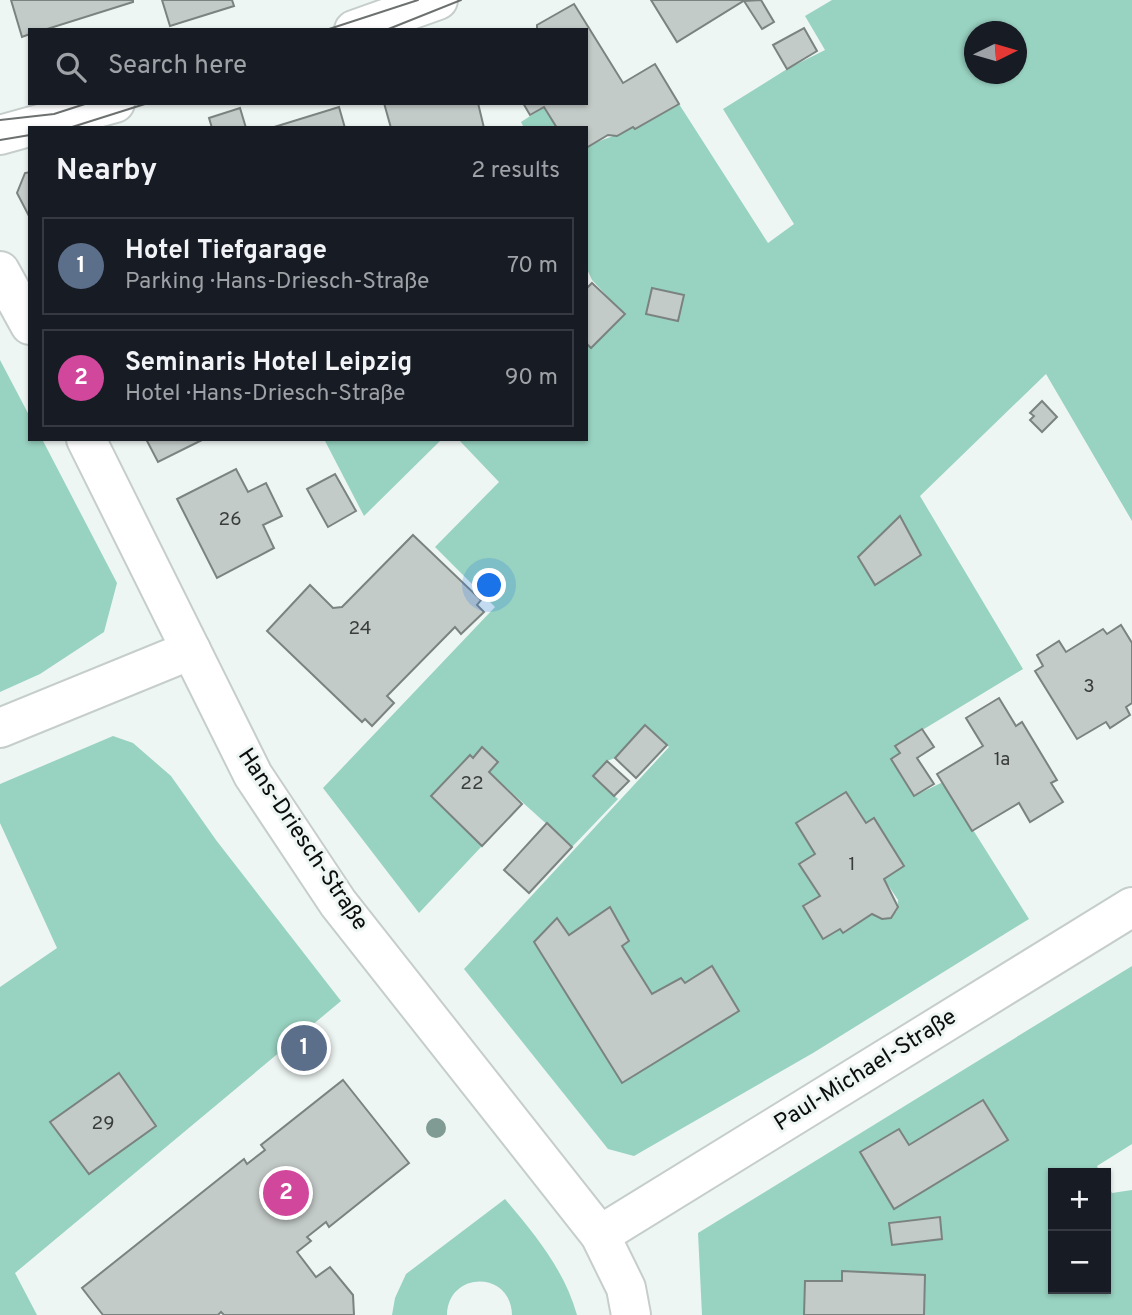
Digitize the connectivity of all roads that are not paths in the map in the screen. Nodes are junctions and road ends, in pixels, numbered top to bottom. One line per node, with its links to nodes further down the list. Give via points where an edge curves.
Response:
1 (438, 0): 2 (main road)
2 (360, 28)
3 (109, 105): 4 (main road)
4 (33, 126)
5 (28, 127): 6 (main road)
6 (0, 135)
7 (0, 271): 8 (main road)
8 (28, 321)
9 (87, 441): 10 (main road, Hans-Driesch-Straße)
10 (191, 650): 11 (main road); 13 (main road, Hans-Driesch-Straße, via 253,775 338,904)
11 (0, 728)
12 (1132, 907): 13 (main road, Paul-Michael-Straße)
13 (600, 1235): 14 (main road, Hans-Driesch-Straße, via 626,1288)
14 (631, 1315)

